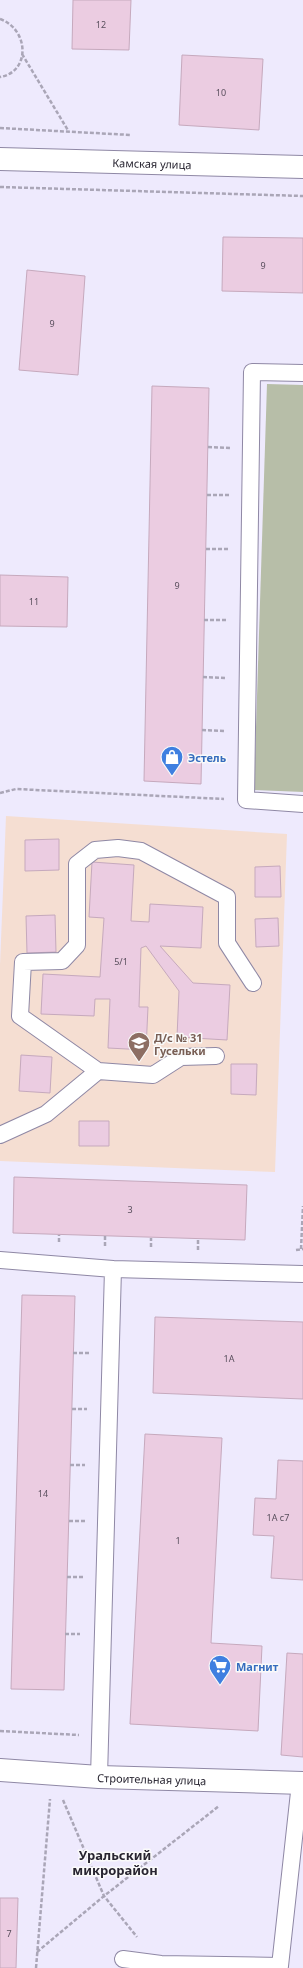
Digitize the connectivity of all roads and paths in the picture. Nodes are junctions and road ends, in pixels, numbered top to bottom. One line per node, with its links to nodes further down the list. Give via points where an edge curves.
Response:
1 (0, 19): 2 (path, via 8,22 20,35)
2 (22, 54): 3 (path, via 19,64 13,71); 4 (path, via 70,132)
3 (0, 77)
4 (0, 128)
5 (0, 159): 6 (street, Камская улица)
6 (303, 167)
7 (0, 187): 8 (path)
8 (303, 196)
9 (303, 373): 17 (lane, via 252,372)
10 (204, 620): 11 (path)
11 (212, 620)
12 (203, 677): 13 (path)
13 (211, 677)
14 (202, 730): 15 (path)
15 (209, 731)
16 (0, 793): 17 (path, via 16,789)
17 (246, 800): 18 (lane)
18 (303, 804)
19 (253, 983): 21 (lane, via 227,943 227,898 141,851 118,848 95,850 77,864 77,945 62,962 22,962 20,1016)
20 (216, 1056): 21 (lane, via 181,1057 153,1075)
21 (98, 1071): 22 (lane, via 46,1114)
22 (0, 1134)
23 (303, 1206): 28 (path)
24 (152, 1238): 26 (path)
25 (198, 1239): 27 (path)
26 (151, 1246)
27 (198, 1248)
28 (301, 1249)
29 (0, 1260): 30 (lane)
30 (113, 1269): 31 (lane); 43 (lane)
31 (303, 1274)
32 (72, 1409): 33 (path)
33 (79, 1409)
34 (70, 1465): 35 (path)
35 (77, 1465)
36 (69, 1521): 37 (path)
37 (76, 1521)
38 (67, 1577): 39 (path)
39 (82, 1578)
40 (66, 1634): 41 (path)
41 (80, 1634)
42 (0, 1731): 43 (path)
43 (100, 1737): 46 (lane)
44 (0, 1770): 45 (street, Строительная улица)
45 (52, 1774): 46 (street, Строительная улица); 49 (path); 51 (path)
46 (99, 1777): 47 (street, Строительная улица)
47 (302, 1783): 52 (lane, via 280,1966 161,1964)
48 (222, 1804): 49 (path)
49 (104, 1896): 50 (path); 51 (path)
50 (136, 1936)
51 (37, 1952): 53 (path)
52 (123, 1960)
53 (36, 1968)

